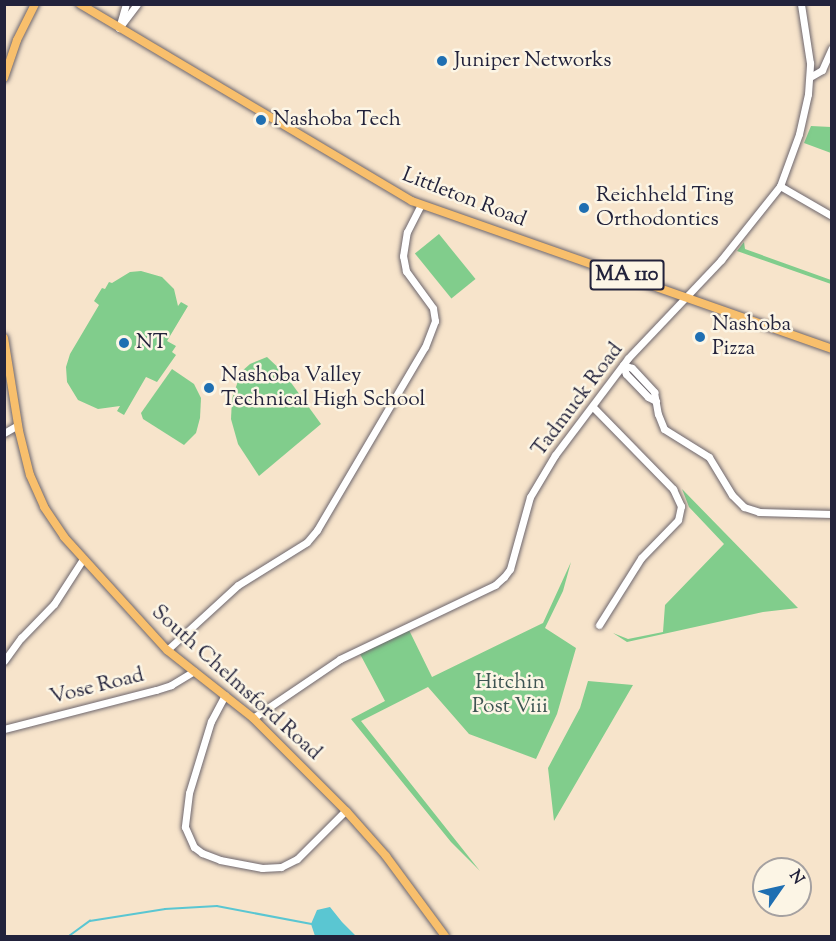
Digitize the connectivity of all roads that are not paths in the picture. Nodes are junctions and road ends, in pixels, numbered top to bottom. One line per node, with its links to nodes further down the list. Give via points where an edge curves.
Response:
1 (35, 4): 9 (main road)
2 (80, 4): 6 (main road, Littleton Road / MA 110)
3 (126, 4): 6 (street)
4 (137, 4): 6 (street)
5 (801, 4): 8 (street, Tadmuck Road)
6 (119, 28): 11 (main road, Littleton Road / MA 110, via 372,180)
7 (831, 48): 8 (street, via 822,70)
8 (810, 77): 10 (street, Tadmuck Road, via 806,111)
9 (4, 78)
10 (780, 186): 12 (street); 13 (street, Tadmuck Road, via 739,240)
11 (421, 205): 13 (main road, Littleton Road / MA 110); 24 (street, via 407,232 403,256 406,271 433,308 435,321 425,347 307,542 238,585)
12 (831, 216)
13 (685, 296): 15 (main road, Littleton Road / MA 110); 16 (street, Tadmuck Road)
14 (4, 338): 18 (main road, South Chelmsford Road)
15 (831, 349)
16 (623, 365): 17 (street, Tadmuck Road); 20 (street, via 632,368 652,389 664,429 709,457 744,507 759,512)
17 (592, 407): 22 (street, via 673,489 681,506 678,520 641,558); 28 (street, Tadmuck Road, via 537,483 525,508 510,569 504,577 495,585 340,659)
18 (18, 425): 19 (street); 21 (main road, South Chelmsford Road, via 36,491)
19 (4, 433)
20 (831, 514)
21 (83, 559): 23 (street, via 58,599); 24 (main road, South Chelmsford Road)
22 (599, 625)
23 (7, 650): 25 (street)
24 (167, 650): 26 (main road, South Chelmsford Road)
25 (4, 661)
26 (194, 671): 27 (main road, South Chelmsford Road); 29 (street, Vose Road, via 156,690)
27 (225, 694): 28 (main road, South Chelmsford Road); 30 (street, via 211,721 189,793 185,827 195,847 220,860 262,868 280,867 297,859)
28 (253, 718): 30 (main road, South Chelmsford Road)
29 (4, 729)
30 (346, 810): 31 (main road, South Chelmsford Road, via 386,855)
31 (445, 936)

